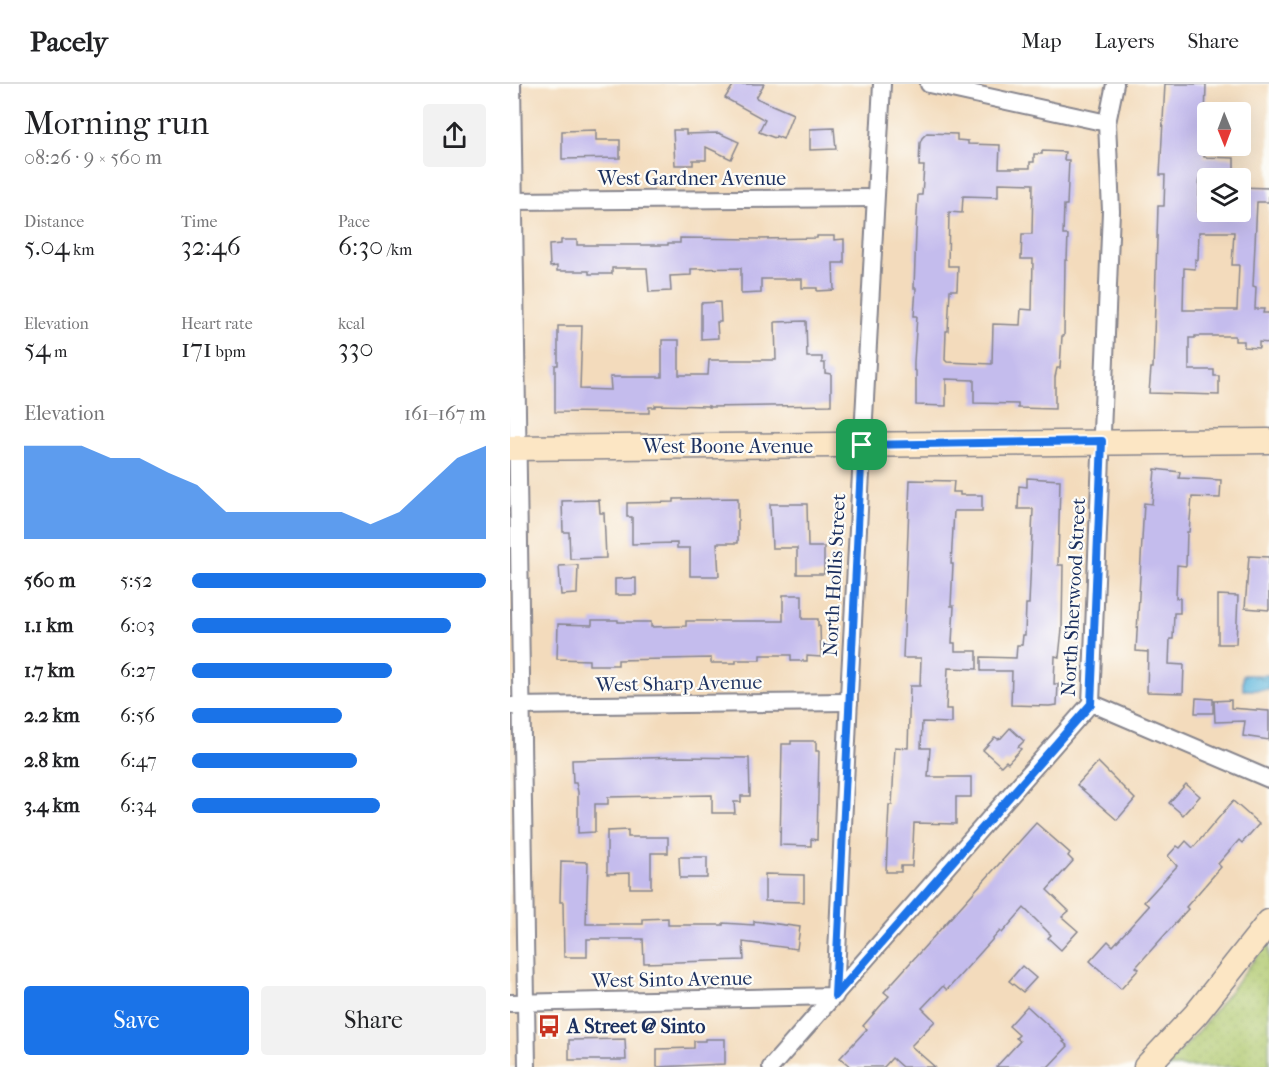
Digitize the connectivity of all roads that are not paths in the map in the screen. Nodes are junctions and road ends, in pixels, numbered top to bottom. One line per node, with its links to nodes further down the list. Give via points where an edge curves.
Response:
1 (512, 84): 7 (street)
2 (882, 84): 6 (street, North Hollis Street)
3 (929, 84): 5 (street)
4 (1115, 84): 5 (street, North Sherwood Street)
5 (1107, 123): 8 (street, North Sherwood Street, via 1111,211)
6 (875, 198): 7 (street, West Gardner Avenue); 10 (street, North Hollis Street)
7 (512, 201): 11 (street)
8 (1102, 441): 9 (main road, West Boone Avenue); 10 (main road, West Boone Avenue); 13 (street, North Sherwood Street)
9 (1269, 441)
10 (862, 445): 11 (main road, West Boone Avenue); 12 (street, North Hollis Street)
11 (514, 448): 14 (street)
12 (849, 702): 14 (street, West Sharp Avenue); 17 (street, North Hollis Street)
13 (1091, 704): 15 (street); 17 (street, North Sherwood Street)
14 (515, 706): 18 (street)
15 (1269, 779)
16 (1269, 922): 21 (main road, via 1196,1014)
17 (835, 996): 18 (street, West Sinto Avenue); 20 (street, North Sherwood Street)
18 (518, 1003): 19 (street)
19 (527, 1067)
20 (771, 1067)
21 (1146, 1067)

